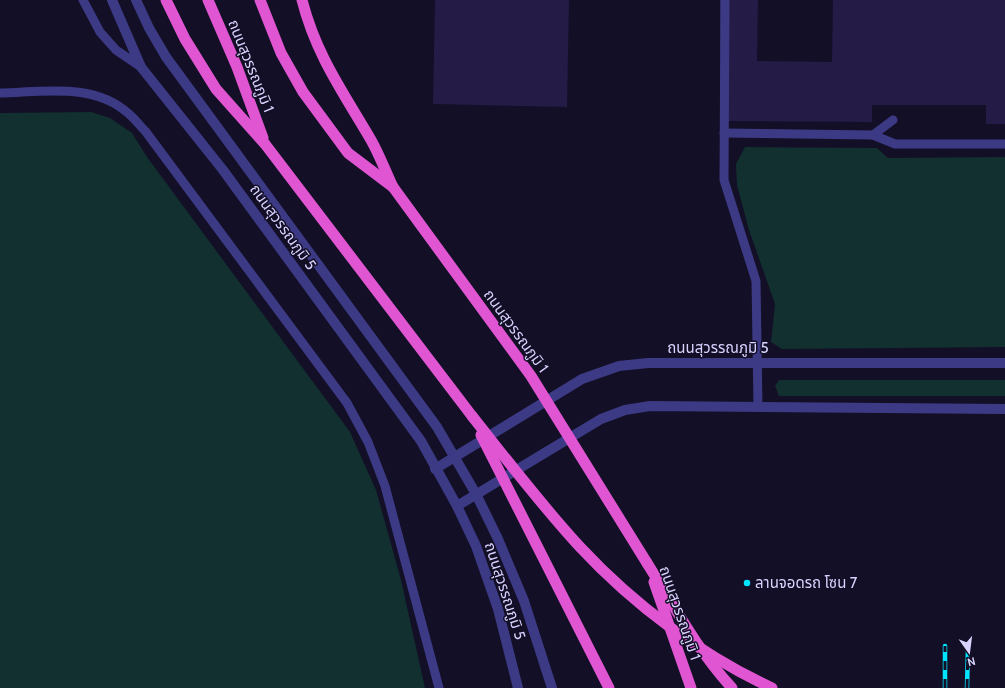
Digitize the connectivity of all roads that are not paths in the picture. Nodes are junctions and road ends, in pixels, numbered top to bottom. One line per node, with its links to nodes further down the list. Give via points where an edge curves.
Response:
1 (83, 0): 9 (lane, via 100,32 116,50)
2 (112, 0): 9 (street, ถนนสุวรรณภูมิ 5)
3 (136, 0): 22 (street, ถนนสุวรรณภูมิ 5, via 166,57 437,426)
4 (166, 0): 14 (highway, ถนนสุวรรณภูมิ 1, via 185,39 216,89)
5 (208, 0): 14 (highway, ถนนสุวรรณภูมิ 1, via 237,67)
6 (260, 0): 16 (highway, via 281,53 303,92 348,153)
7 (302, 0): 16 (highway, ถนนสุวรรณภูมิ 1, via 309,27 328,71 372,142)
8 (725, 0): 12 (lane)
9 (141, 67): 23 (street, ถนนสุวรรณภูมิ 5, via 223,170 421,441)
10 (0, 93): 27 (lane, via 75,91 93,94 129,113 146,132 357,420 385,486)
11 (892, 120): 13 (lane)
12 (724, 133): 13 (lane); 17 (lane, via 724,180 756,281)
13 (872, 135): 15 (lane, via 896,144)
14 (265, 144): 21 (highway, ถนนสุวรรณภูมิ 1)
15 (1005, 144)
16 (393, 187): 26 (highway, ถนนสุวรรณภูมิ 1, bridge, via 531,376)
17 (758, 363): 18 (street, ถนนสุวรรณภูมิ 5); 19 (lane); 22 (street, ถนนสุวรรณภูมิ 5, via 648,362 619,366 582,379)
18 (1005, 363)
19 (758, 407): 20 (street); 24 (street, via 650,406 626,410 601,419)
20 (1005, 409)
21 (472, 416): 30 (highway, ถนนสุวรรณภูมิ 1, bridge); 33 (highway, bridge, via 580,547 645,608 716,657)
22 (455, 458): 23 (street, ถนนสุวรรณภูมิ 5); 24 (street, ถนนสุวรรณภูมิ 5)
23 (435, 469): 25 (street, ถนนสุวรรณภูมิ 5)
24 (476, 494): 25 (street); 29 (street, ถนนสุวรรณภูมิ 5, via 524,601)
25 (457, 506): 28 (street, ถนนสุวรรณภูมิ 5, via 476,546 498,609)
26 (647, 563): 31 (highway, ถนนสุวรรณภูมิ 1, bridge); 32 (highway, bridge, via 697,645)
27 (439, 688)
28 (518, 688)
29 (552, 688)
30 (609, 688)
31 (691, 688)
32 (732, 688)
33 (772, 688)

